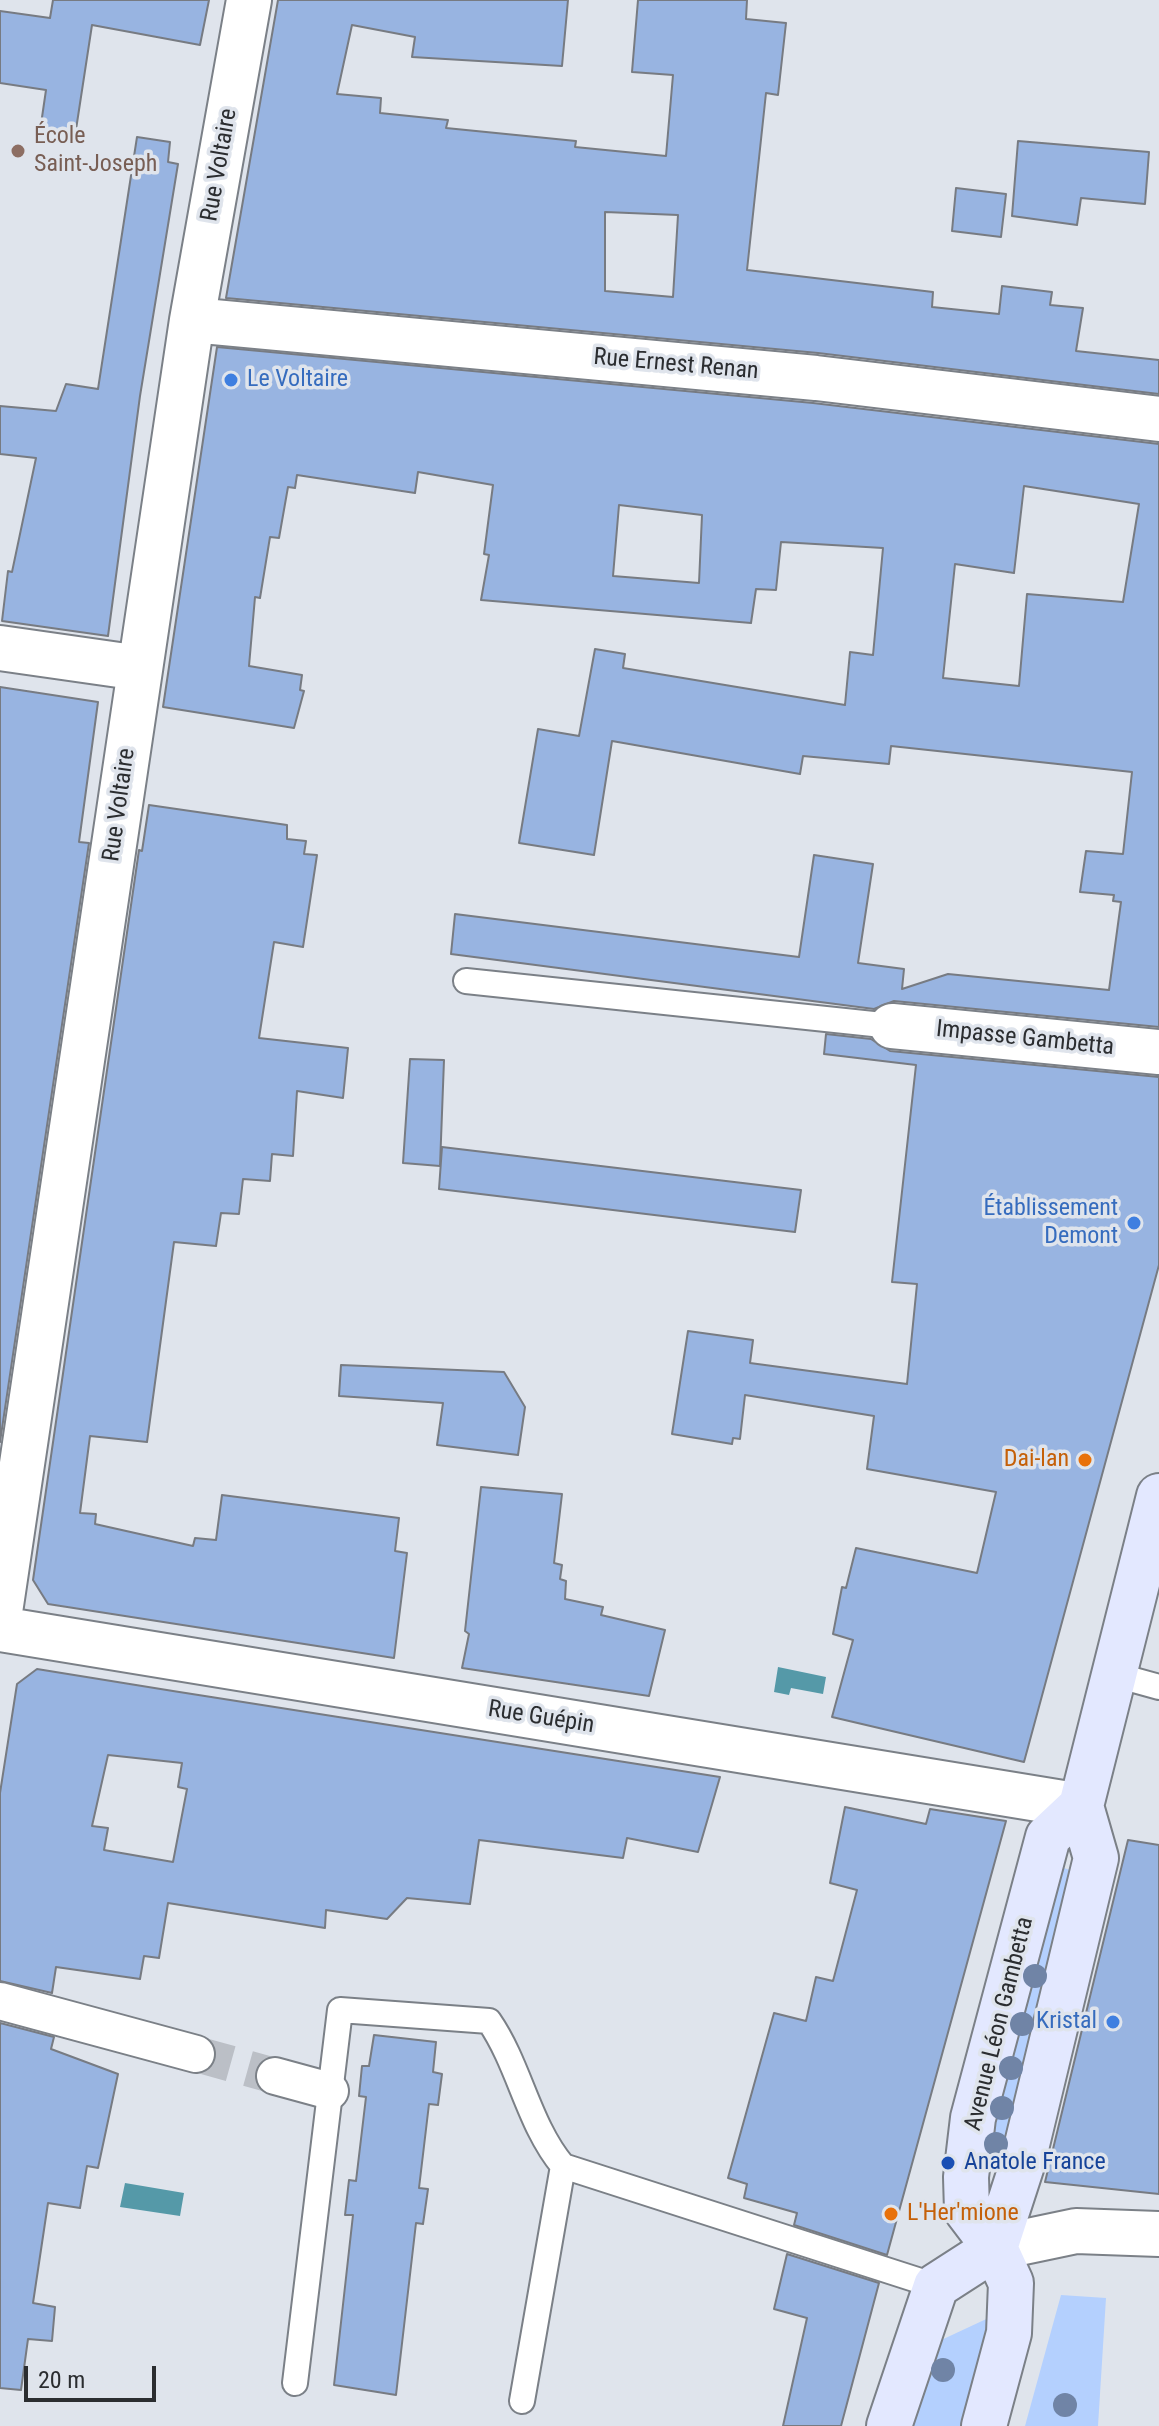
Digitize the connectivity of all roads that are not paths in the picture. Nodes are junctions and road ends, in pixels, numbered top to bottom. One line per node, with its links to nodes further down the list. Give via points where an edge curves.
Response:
1 (249, 0): 2 (street, Rue Voltaire)
2 (192, 320): 3 (street, Rue Ernest Renan, via 816,378); 5 (street, Rue Voltaire)
3 (1159, 419)
4 (0, 648): 5 (street)
5 (140, 668): 10 (street, Rue Voltaire)
6 (466, 981): 7 (lane)
7 (892, 1026): 8 (street, Impasse Gambetta)
8 (1159, 1052)
9 (1159, 1496): 12 (main road)
10 (0, 1612)
11 (0, 1629): 14 (street, Rue Guépin)
12 (1112, 1674): 13 (lane); 14 (main road)
13 (1159, 1687)
14 (1081, 1806): 21 (main road, via 1096,1858 1022,2165); 21 (main road, Avenue Léon Gambetta, via 1048,1837 973,2118 967,2211)
15 (0, 2001): 16 (street)
16 (196, 2054)
17 (275, 2076): 18 (street)
18 (330, 2091): 19 (lane, via 340,2010 489,2021 549,2149); 23 (lane)
19 (563, 2166): 22 (lane); 24 (lane)
20 (1159, 2234): 21 (street, via 1076,2231)
21 (995, 2248): 22 (main road); 26 (main road, Avenue Léon Gambetta, via 1011,2283 1012,2304)
22 (936, 2286): 25 (main road)
23 (295, 2383)
24 (522, 2401)
25 (889, 2426)
26 (984, 2426)

